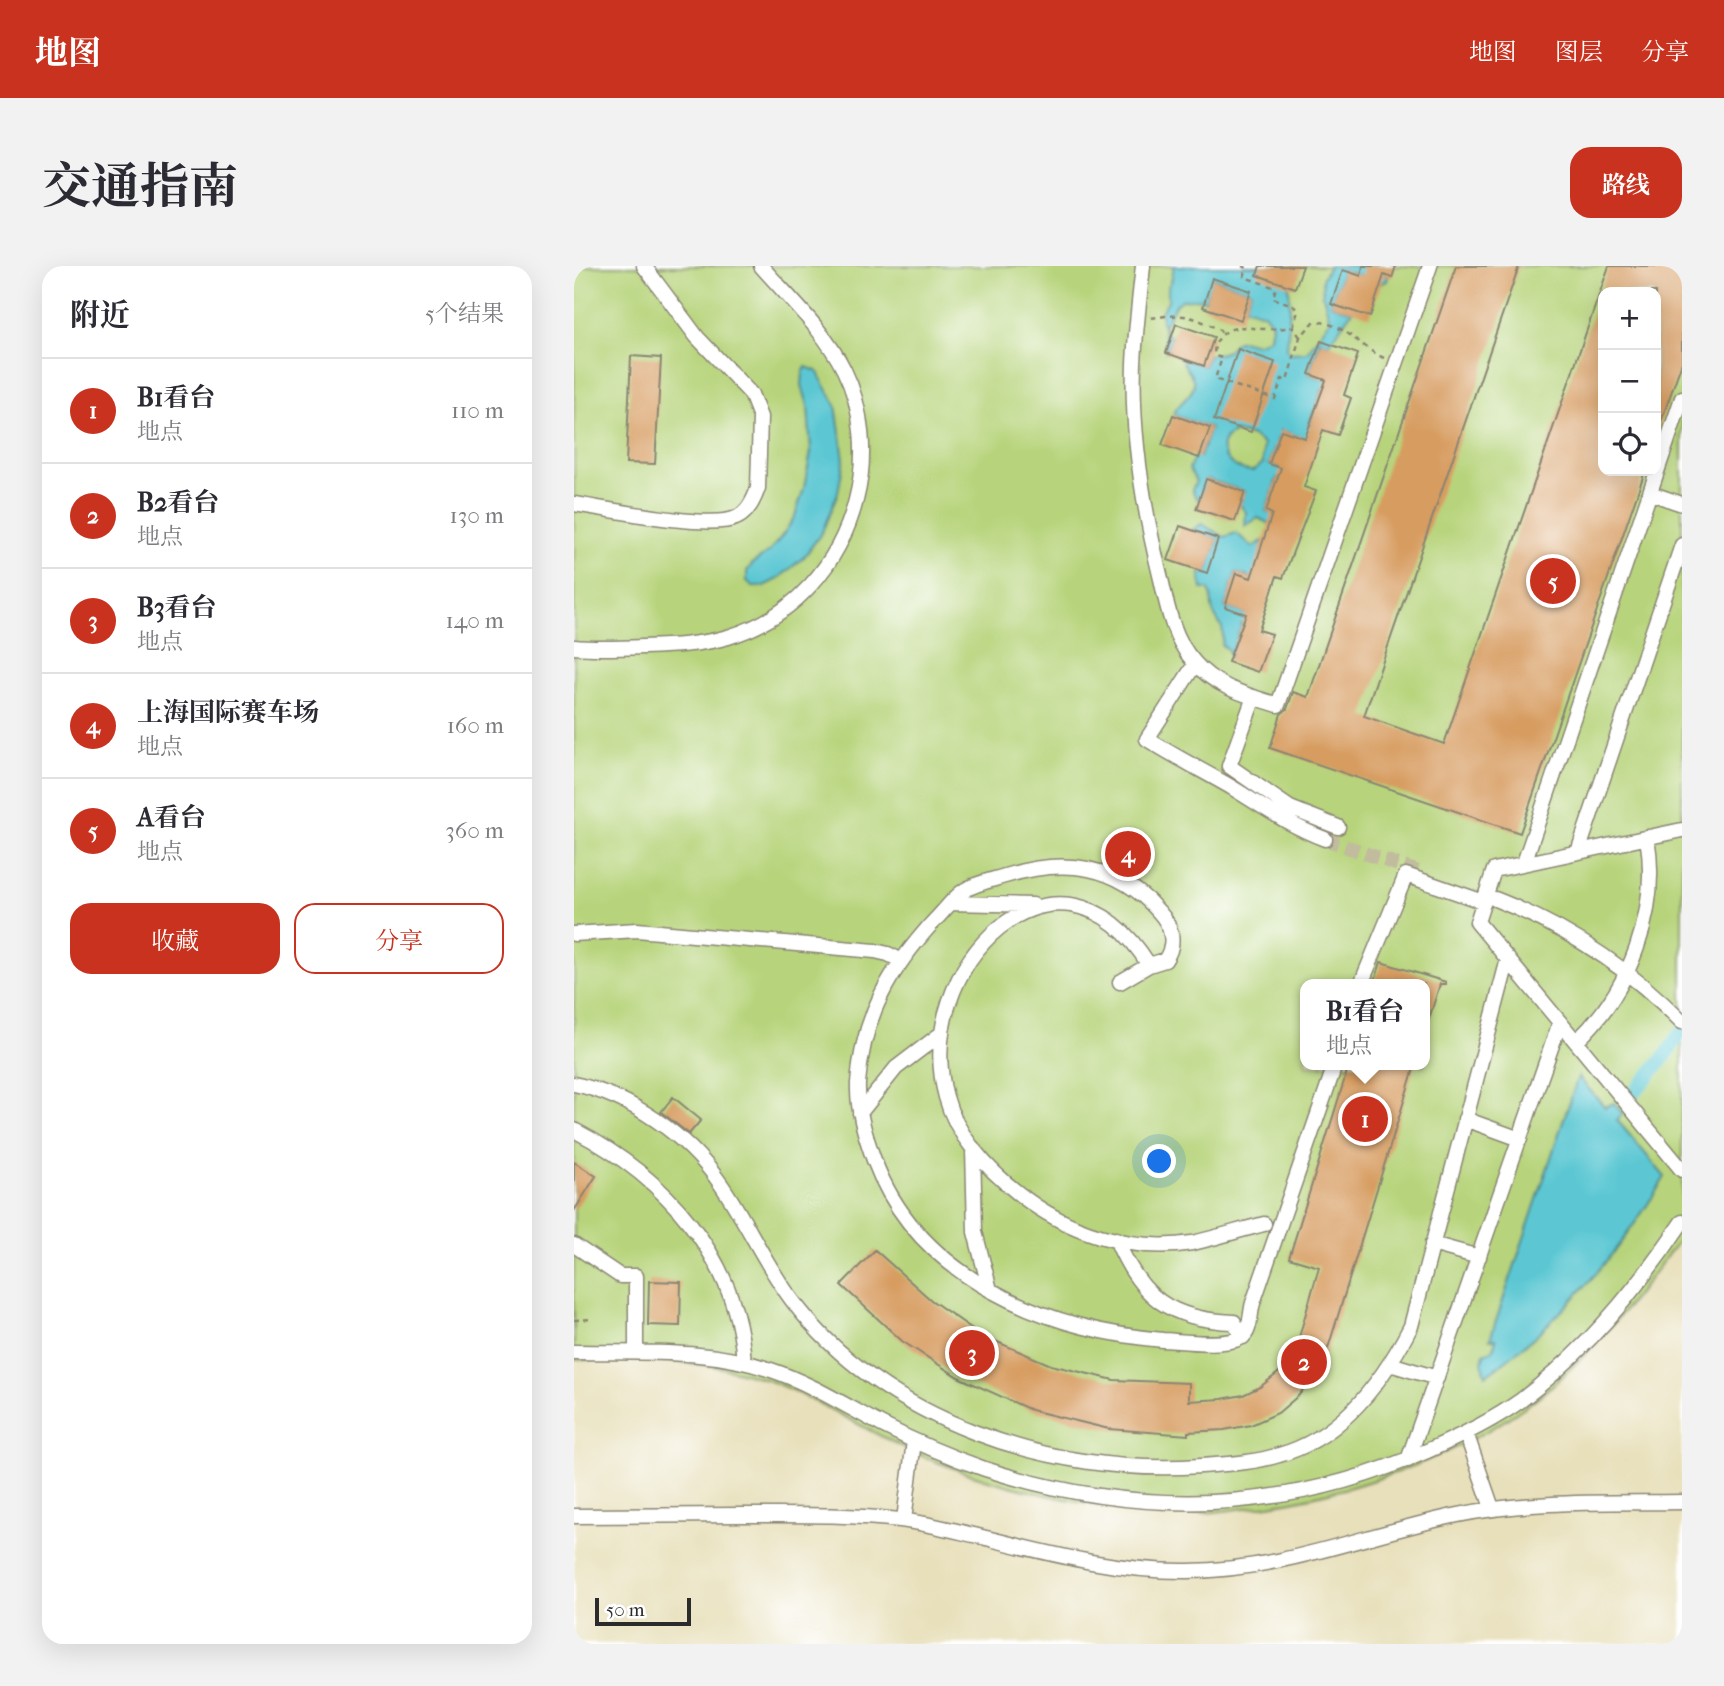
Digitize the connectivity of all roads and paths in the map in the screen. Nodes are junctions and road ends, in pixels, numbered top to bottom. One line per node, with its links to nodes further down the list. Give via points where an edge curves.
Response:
1 (644, 266): 13 (street, via 697,337 751,394 760,424 758,488 742,515 726,521)
2 (761, 266): 16 (street, via 836,357 852,392 860,424 861,475 840,544 806,591 741,632 677,645)
3 (1143, 266): 17 (street, via 1135,347 1137,449 1167,607 1185,652)
4 (1242, 266): 7 (path, via 1247,268 1244,277 1276,288 1272,298 1298,311)
5 (1430, 266): 10 (street)
6 (1156, 317): 8 (path, via 1191,315)
7 (1292, 327): 8 (path, via 1240,326); 9 (path)
8 (1223, 334): 9 (path, via 1214,350 1215,356 1222,358 1215,379 1275,399 1282,379 1287,381)
9 (1300, 337): 10 (path, via 1315,321 1326,323 1344,329 1367,350)
10 (1396, 363): 18 (street, via 1278,705)
11 (1682, 398): 12 (street)
12 (1650, 493): 14 (street); 24 (street)
13 (574, 504)
14 (1682, 504)
15 (1682, 545): 23 (street)
16 (574, 647)
17 (1195, 664): 18 (street, via 1218,683); 22 (street, via 1147,740 1271,814)
18 (1254, 697): 19 (street, via 1229,766 1290,808)
19 (1338, 827)
20 (1682, 830): 21 (street)
21 (1647, 837): 23 (street); 32 (street, via 1648,903)
22 (1325, 839)
23 (1578, 852): 24 (street)
24 (1524, 863): 25 (street, via 1494,870)
25 (1489, 901): 29 (street, via 1477,922); 32 (street, via 1563,930); 33 (street, via 1406,875)
26 (951, 903): 27 (street); 30 (street); 31 (street, via 967,888 1034,868 1069,865 1105,874 1147,900 1169,925 1168,955)
27 (1043, 906): 31 (street, via 1071,905 1099,913 1128,936); 37 (street, via 1001,926 974,953 953,990)
28 (574, 934): 30 (street, via 636,930 875,951)
29 (1508, 959): 35 (street); 42 (street)
30 (900, 960): 41 (street, via 876,1004 863,1045)
31 (1149, 965): 34 (street)
32 (1626, 972): 36 (street); 38 (street, via 1609,1003)
33 (1363, 979)
34 (1120, 982)
35 (1560, 1022): 38 (street); 44 (street)
36 (1682, 1022)
37 (942, 1033): 41 (street, via 891,1074); 45 (street, via 946,1097)
38 (1576, 1042): 46 (street)
39 (1333, 1070): 56 (street)
40 (574, 1084): 60 (street, via 642,1112 702,1160 792,1300 846,1356 903,1397 992,1439 1060,1458 1124,1467 1256,1461 1282,1455 1335,1426)
41 (860, 1113): 53 (street, via 885,1184 910,1224 946,1262)
42 (1465, 1119): 44 (street); 50 (street)
43 (574, 1130): 59 (street, via 648,1179 690,1224 726,1281 742,1334)
44 (1520, 1139): 52 (street)
45 (973, 1148): 49 (street, via 1007,1185 1052,1217); 53 (street, via 975,1232)
46 (1682, 1170)
47 (1682, 1222): 62 (street, via 1637,1283 1569,1359 1519,1402)
48 (1264, 1224): 49 (street, via 1192,1242)
49 (1116, 1240): 56 (street, via 1134,1277 1158,1301 1198,1319 1234,1322)
50 (1432, 1244): 52 (street); 60 (street, via 1411,1326)
51 (574, 1245): 58 (street, via 620,1276 636,1276)
52 (1479, 1256): 61 (street)
53 (990, 1290): 56 (street, via 1055,1317 1117,1334 1219,1342)
54 (592, 1319): 55 (path)
55 (574, 1320)
56 (1243, 1337)
57 (574, 1352): 58 (street)
58 (636, 1352): 59 (street)
59 (744, 1362): 63 (street, via 798,1380)
60 (1390, 1364): 61 (street)
61 (1437, 1378): 64 (street)
62 (1466, 1433): 64 (street); 66 (street)
63 (914, 1441): 64 (street, via 1018,1479 1146,1502 1191,1503 1306,1492); 68 (street)
64 (1408, 1460)
65 (1682, 1502): 66 (street)
66 (1492, 1508): 68 (street, via 1278,1562 1188,1571 1073,1559)
67 (574, 1516): 68 (street, via 815,1514)
68 (904, 1520)

